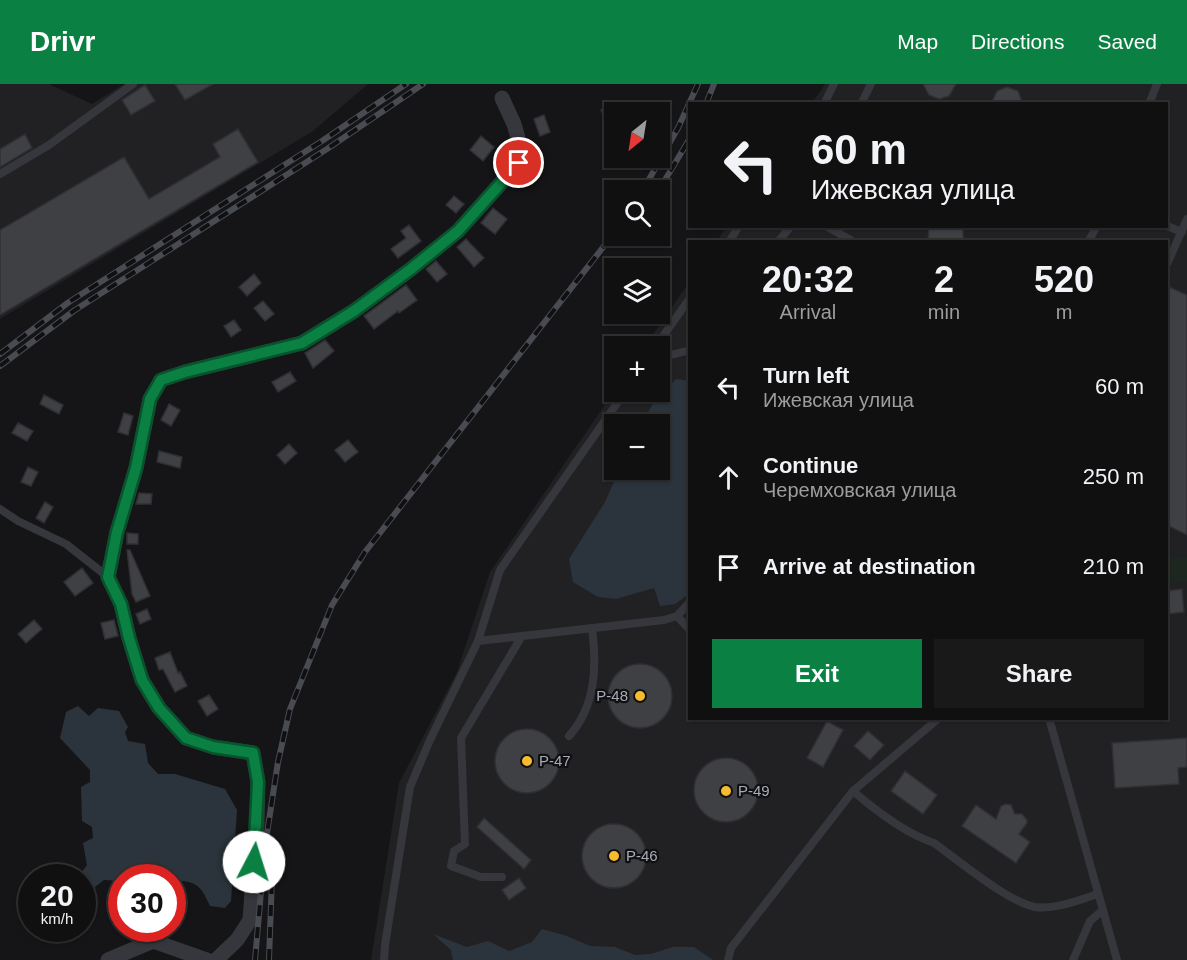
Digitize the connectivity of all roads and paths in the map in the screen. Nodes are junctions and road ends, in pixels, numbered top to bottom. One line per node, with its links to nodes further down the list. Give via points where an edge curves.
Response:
1 (133, 84): 9 (lane, via 49,146)
2 (834, 84): 6 (lane)
3 (871, 84): 7 (lane)
4 (1157, 84): 8 (lane)
5 (502, 98): 24 (street, via 521,148 519,163 458,231 354,311 302,343 161,380 150,399)
6 (825, 102)
7 (862, 102)
8 (1150, 102)
9 (0, 174)
10 (1187, 219): 14 (lane)
11 (1168, 227): 14 (lane)
12 (789, 228): 15 (lane)
13 (830, 228): 16 (lane)
14 (1183, 237): 17 (lane)
15 (780, 240)
16 (850, 240)
17 (1168, 262)
18 (688, 301): 19 (lane)
19 (663, 336)
20 (688, 351): 21 (lane)
21 (670, 355)
22 (618, 402): 30 (lane, via 501,570)
23 (0, 509): 24 (lane, via 66,544)
24 (108, 577): 40 (street, via 121,604 142,680 159,708 186,738 253,753 258,803 250,920 237,940)
25 (688, 604): 26 (lane)
26 (677, 616): 27 (lane); 28 (lane)
27 (592, 628): 29 (lane); 33 (lane, via 596,652 590,701)
28 (688, 628)
29 (522, 636): 30 (lane); 35 (lane, via 461,738 465,844 454,851 452,866 481,877)
30 (478, 641): 41 (lane, via 410,787)
31 (937, 720): 34 (lane)
32 (1050, 720): 36 (lane)
33 (569, 736)
34 (853, 791): 36 (lane, via 1014,900 1036,907); 42 (lane, via 730,948)
35 (502, 877)
36 (1098, 894): 37 (lane)
37 (1102, 910): 43 (lane, via 1090,921); 44 (lane)
38 (108, 960): 39 (street, via 153,941)
39 (207, 960)
40 (216, 960)
41 (384, 960)
42 (728, 960)
43 (1072, 960)
44 (1117, 960)

